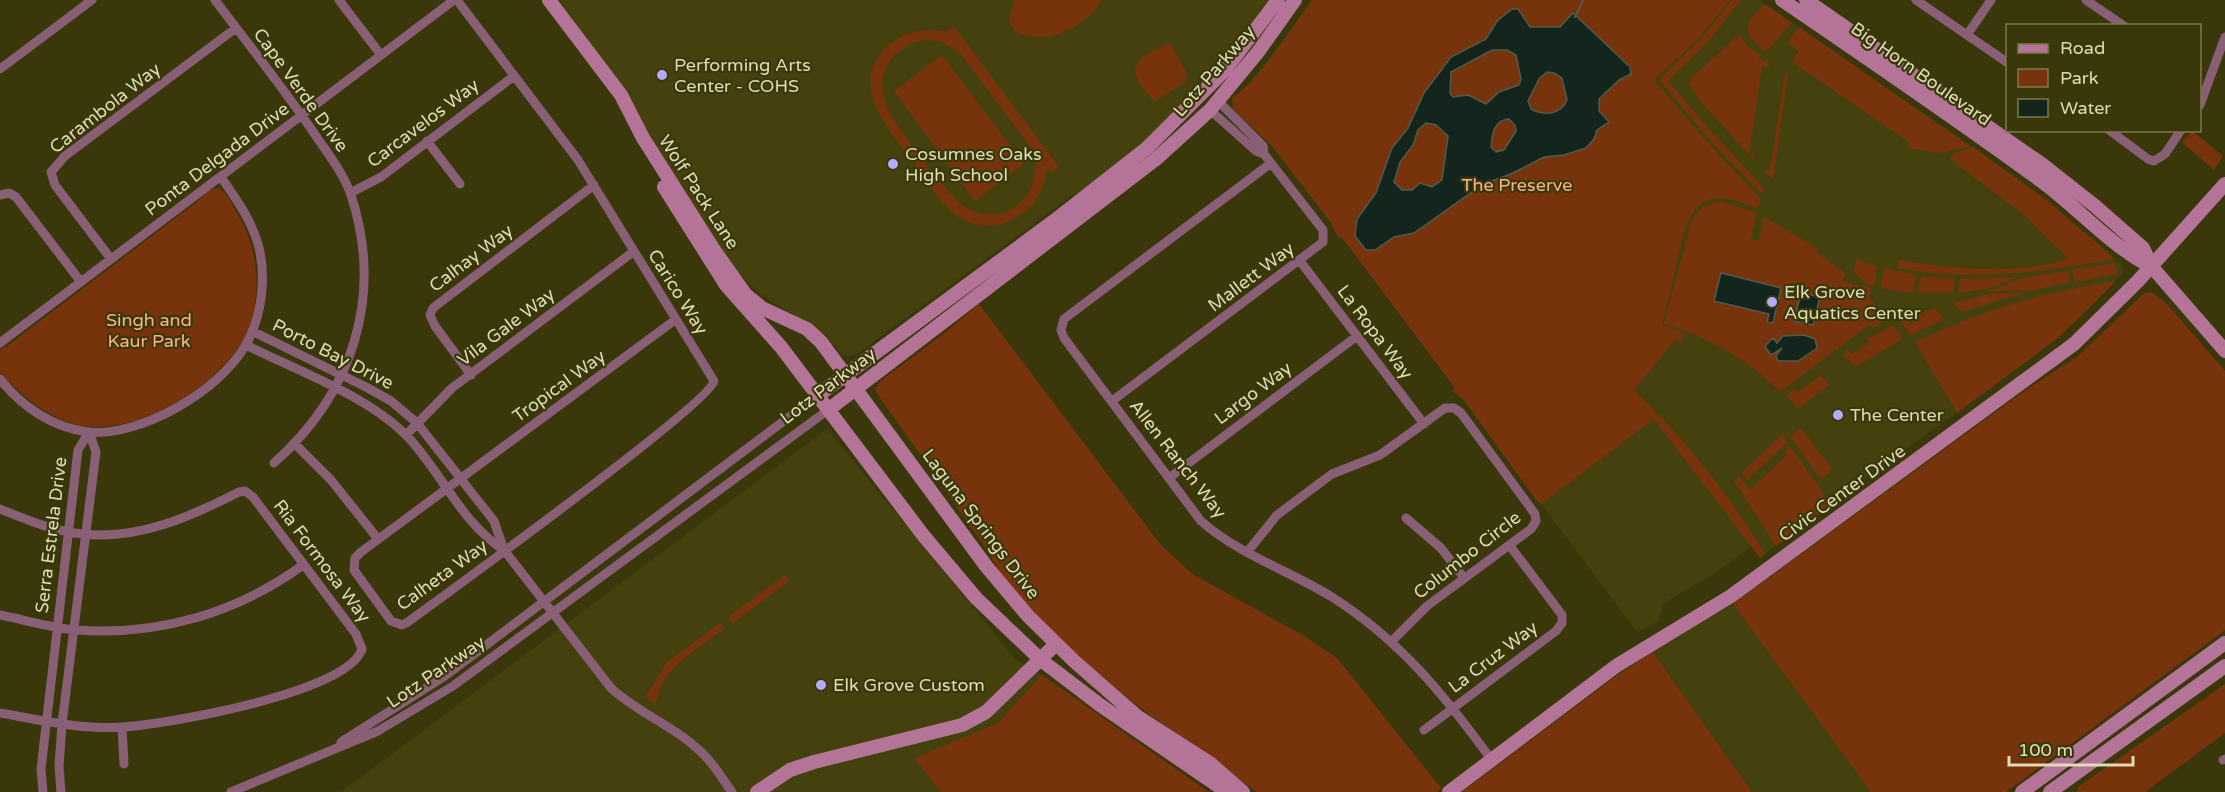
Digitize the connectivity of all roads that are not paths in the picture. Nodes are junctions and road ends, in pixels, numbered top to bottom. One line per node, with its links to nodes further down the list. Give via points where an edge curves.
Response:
1 (92, 0): 20 (street)
2 (215, 0): 15 (street, Cape Verde Drive)
3 (339, 0): 18 (street)
4 (456, 0): 18 (street, Ponta Delgada Drive); 21 (street, Carico Way)
5 (539, 0): 54 (street, Wolf Pack Lane, via 615,102 717,272)
6 (549, 0): 50 (street, Wolf Pack Lane, via 621,94 643,138 746,295 762,308 812,333)
7 (1278, 0): 50 (street, Lotz Parkway, via 1218,78 1147,148)
8 (1295, 0): 25 (street, Lotz Parkway)
9 (1782, 0): 40 (street, Big Horn Boulevard, via 2011,159 2134,258)
10 (1806, 0): 40 (street, Big Horn Boulevard, via 2043,165 2143,248)
11 (1916, 0): 16 (street)
12 (1991, 0): 16 (street)
13 (2086, 0): 14 (street)
14 (2121, 24)
15 (236, 27): 26 (street, Cape Verde Drive); 38 (street, Carambola Way, via 65,156 51,172 55,184)
16 (1967, 35): 19 (street)
17 (2225, 37): 23 (street)
18 (381, 56): 26 (street, Ponta Delgada Drive)
19 (2006, 62)
20 (0, 69)
21 (514, 76): 29 (street, Carcavelos Way); 34 (street, Carico Way)
22 (2201, 77): 23 (street)
23 (2210, 81): 24 (street)
24 (2201, 101)
25 (1213, 105): 30 (street, Mallett Way); 53 (street, Lotz Parkway, via 1107,199)
26 (302, 116): 31 (street, Ponta Delgada Drive); 35 (street, Cape Verde Drive)
27 (2112, 132): 28 (street, via 2154,161 2165,154)
28 (2180, 132)
29 (428, 141): 32 (street); 35 (street, Carcavelos Way)
30 (1271, 163): 39 (street, Mallett Way, via 1324,235 1317,248); 55 (street, Allen Ranch Way, via 1064,320 1064,338)
31 (220, 177): 38 (street, Ponta Delgada Drive); 43 (street, via 245,212 258,245 263,279)
32 (460, 184)
33 (2225, 184): 40 (street, Civic Center Drive)
34 (594, 185): 37 (street, Carico Way); 49 (street, Calhay Way, via 433,308 430,315 435,326)
35 (351, 194): 48 (street, Cape Verde Drive, via 363,252 365,297 357,341)
36 (0, 195): 41 (street, via 9,193 16,197)
37 (633, 252): 42 (street, Carico Way); 49 (street, Vila Gale Way)
38 (111, 259): 41 (street, Ponta Delgada Drive)
39 (1300, 261): 44 (street, La Ropa Way); 55 (street, Mallett Way)
40 (2152, 267): 47 (street, Big Horn Boulevard); 94 (street, Civic Center Drive, via 2074,344 1731,596 1616,666)
41 (81, 282): 45 (street, Ponta Delgada Drive)
42 (675, 320): 63 (street, Tropical Way); 72 (street, Carico Way, via 711,374 713,386 661,432)
43 (252, 331): 46 (street); 48 (street, Porto Bay Drive)
44 (1357, 336): 58 (street, La Ropa Way); 64 (street, Largo Way)
45 (0, 343)
46 (246, 345): 52 (street, Porto Bay Drive); 59 (street, via 220,375 168,413 136,426)
47 (2225, 351)
48 (341, 374): 52 (street, Cape Verde Drive); 57 (street, Porto Bay Drive, via 390,401)
49 (471, 375): 57 (street, Vila Gale Way, via 437,401)
50 (845, 375): 53 (street, Laguna Springs Drive); 54 (street, Lotz Parkway)
51 (0, 379): 59 (street, via 40,415)
52 (334, 388): 60 (street, Porto Bay Drive); 61 (street, Cape Verde Drive, via 318,418)
53 (855, 388): 56 (street, Lotz Parkway); 83 (street, Laguna Springs Drive, via 986,566)
54 (817, 396): 56 (street); 76 (street, Lotz Parkway)
55 (1112, 401): 64 (street, Allen Ranch Way)
56 (828, 410): 77 (street, Lotz Parkway); 84 (street, via 956,576)
57 (417, 423): 60 (street, Vila Gale Way); 63 (street, Porto Bay Drive)
58 (1424, 423): 71 (street, Columbo Circle, via 1445,408 1461,413 1535,514 1531,529); 73 (street, Columbo Circle, via 1380,455 1332,474 1277,515)
59 (89, 432): 68 (street, Serra Estrela Drive, via 78,450); 69 (street, Serra Estrela Drive, via 96,452)
60 (406, 435): 65 (street, Porto Bay Drive)
61 (296, 444): 62 (street, Cape Verde Drive); 70 (street)
62 (274, 463)
63 (460, 477): 65 (street, Calheta Way); 72 (street, Porto Bay Drive, via 494,521)
64 (1169, 478): 73 (street, Allen Ranch Way, via 1201,521)
65 (446, 487): 70 (street, Calheta Way); 72 (street, Porto Bay Drive, via 482,533)
66 (0, 509): 68 (street)
67 (1406, 518): 75 (street, via 1441,549)
68 (68, 531): 69 (street); 79 (street, Serra Estrela Drive)
69 (85, 535): 74 (street, Ria Formosa Way, via 173,523 245,491); 80 (street, Serra Estrela Drive)
70 (378, 538): 72 (street, Calheta Way, via 355,558 354,570 397,624 408,622)
71 (1510, 546): 75 (street, Columbo Circle); 86 (street, La Cruz Way, via 1562,615 1562,623)
72 (504, 550): 76 (street, Porto Bay Drive)
73 (1248, 551): 81 (street, Allen Ranch Way, via 1330,596)
74 (303, 565): 80 (street, via 268,589 187,621 132,630); 90 (street, Ria Formosa Way, via 361,642 361,654 355,660 303,691 160,723)
75 (1464, 578): 81 (street, Columbo Circle, via 1426,606)
76 (543, 602): 77 (street, Porto Bay Drive); 93 (street, Lotz Parkway, via 445,676)
77 (551, 612): 93 (street, Lotz Parkway, via 453,686 400,720); 101 (street, Porto Bay Drive, via 625,702 700,752)
78 (0, 615): 79 (street)
79 (58, 626): 80 (street); 88 (street, Serra Estrela Drive)
80 (75, 630): 89 (street, Serra Estrela Drive)
81 (1392, 641): 86 (street, Allen Ranch Way, via 1430,678)
82 (2225, 643): 91 (street)
83 (1056, 644): 84 (street); 104 (street, Laguna Springs Drive, via 1138,717 1210,764)
84 (1041, 660): 102 (street, via 986,712 962,725 814,762 790,770); 103 (street)
85 (2225, 666): 97 (street)
86 (1453, 708): 92 (street, La Cruz Way); 94 (street, Allen Ranch Way)
87 (0, 713): 88 (street, Ria Formosa Way)
88 (46, 721): 89 (street, Ria Formosa Way); 98 (street, Serra Estrela Drive)
89 (62, 724): 90 (street, Ria Formosa Way); 99 (street, Serra Estrela Drive)
90 (122, 727): 95 (street)
91 (2110, 727): 96 (street); 97 (street, via 2100,745 2061,776)
92 (1424, 730)
93 (337, 746): 100 (street, Lotz Parkway)
94 (1491, 759): 105 (street, Civic Center Drive)
95 (124, 764)
96 (2045, 775): 106 (street); 107 (street)
97 (2056, 790)
98 (43, 792)
99 (61, 792)
100 (231, 792)
101 (732, 792)
102 (757, 792)
103 (1227, 792)
104 (1243, 792)
105 (1449, 792)
106 (2022, 792)
107 (2037, 792)

